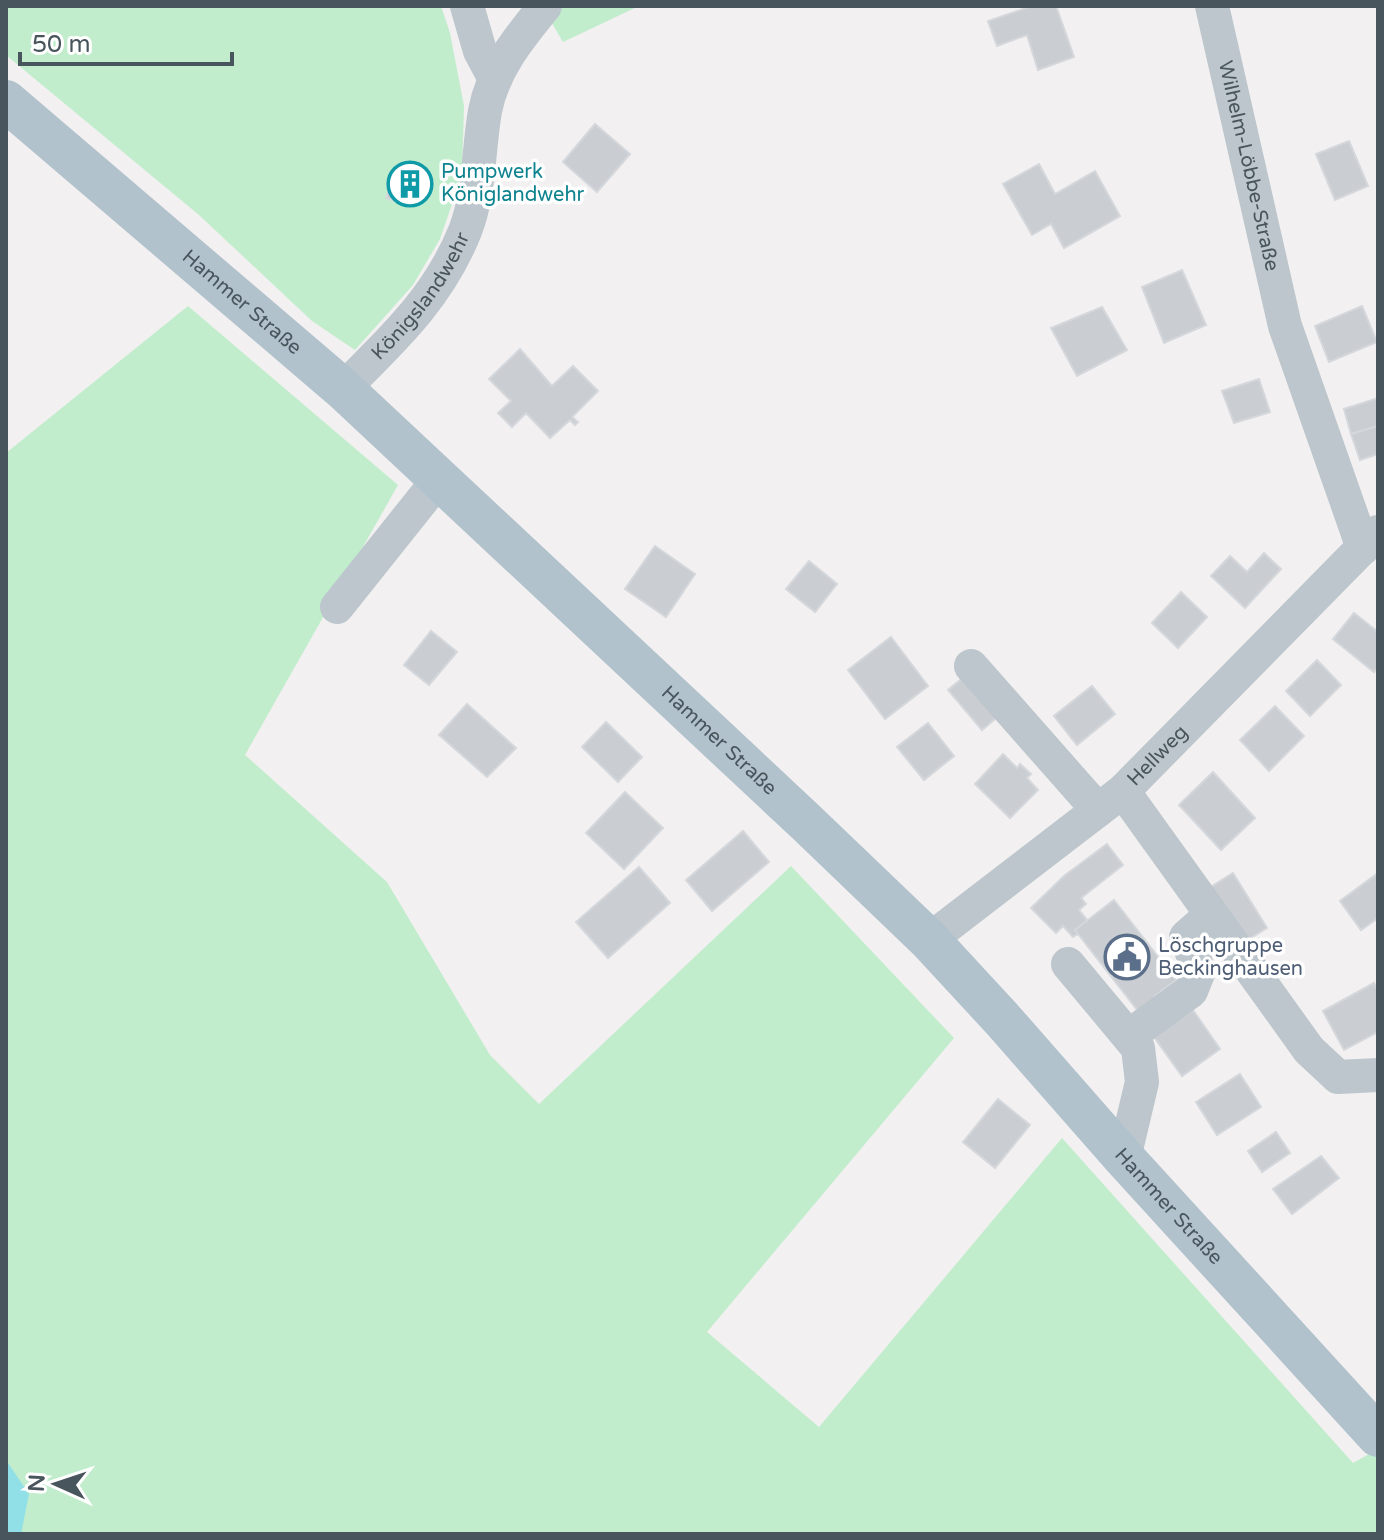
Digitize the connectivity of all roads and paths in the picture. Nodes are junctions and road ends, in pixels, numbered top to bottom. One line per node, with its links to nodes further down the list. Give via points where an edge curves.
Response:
1 (467, 6): 4 (street)
2 (545, 6): 4 (street, Königslandwehr)
3 (1212, 6): 6 (street, Wilhelm-Löbbe-Straße)
4 (495, 79): 7 (street, Königslandwehr, via 486,108 475,197 446,271 426,303)
5 (6, 101): 7 (main road, Hammer Straße)
6 (1285, 326): 9 (street, Hellweg)
7 (343, 389): 8 (main road, Hammer Straße)
8 (439, 479): 10 (street); 14 (main road, Hammer Straße)
9 (1371, 540): 12 (street, Hellweg)
10 (337, 607)
11 (971, 666): 12 (street)
12 (1110, 801): 13 (street); 14 (street, Hellweg)
13 (1211, 915): 16 (street, via 1186,937 1199,971 1191,991); 17 (street, via 1309,1050 1338,1077)
14 (929, 940): 18 (main road, Hammer Straße)
15 (1068, 964): 16 (street)
16 (1129, 1036): 18 (street, via 1138,1048 1142,1082)
17 (1378, 1075)
18 (1124, 1158): 19 (main road, Hammer Straße)
19 (1378, 1436)

